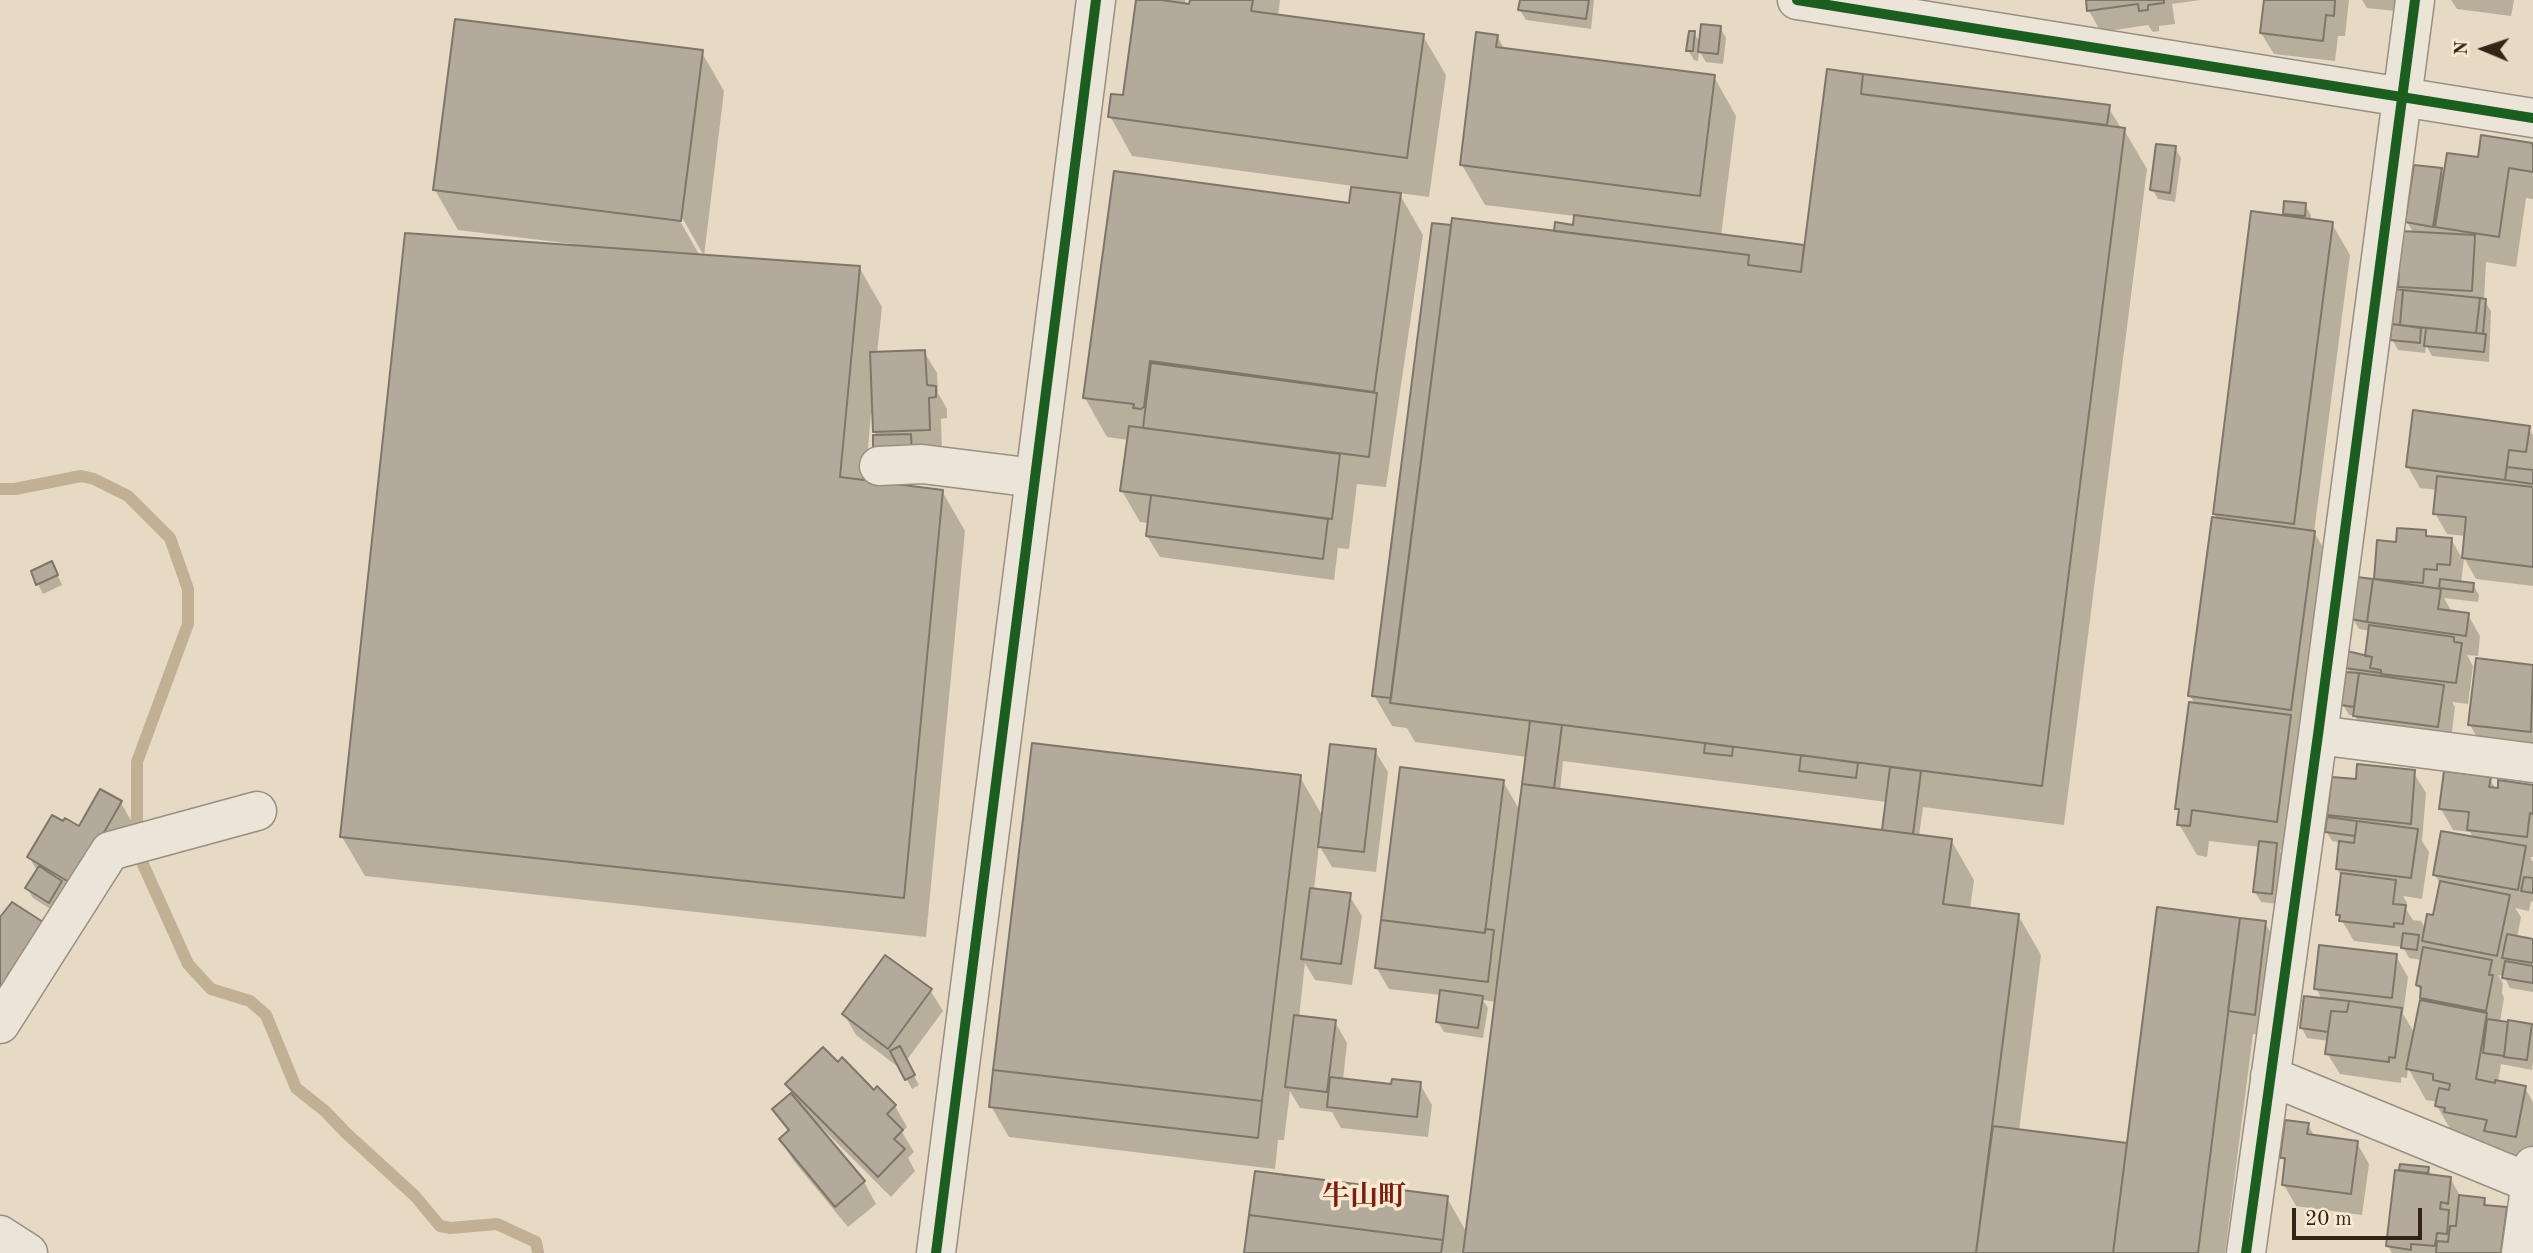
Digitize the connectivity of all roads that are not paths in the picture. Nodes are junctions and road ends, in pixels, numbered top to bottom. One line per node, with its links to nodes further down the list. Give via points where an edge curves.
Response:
1 (1096, 0): 7 (street)
2 (1797, 0): 4 (street)
3 (2415, 0): 4 (street)
4 (2403, 96): 5 (street); 8 (street)
5 (2533, 118)
6 (879, 466): 7 (street, via 922,464)
7 (1035, 478): 16 (street)
8 (2318, 735): 9 (street); 12 (street)
9 (2533, 763)
10 (257, 811): 11 (street, via 110,851)
11 (0, 1024)
12 (2270, 1076): 13 (street); 17 (street)
13 (2532, 1178): 18 (street)
14 (0, 1235): 15 (street)
15 (28, 1253)
16 (936, 1253)
17 (2246, 1253)
18 (2521, 1253)

